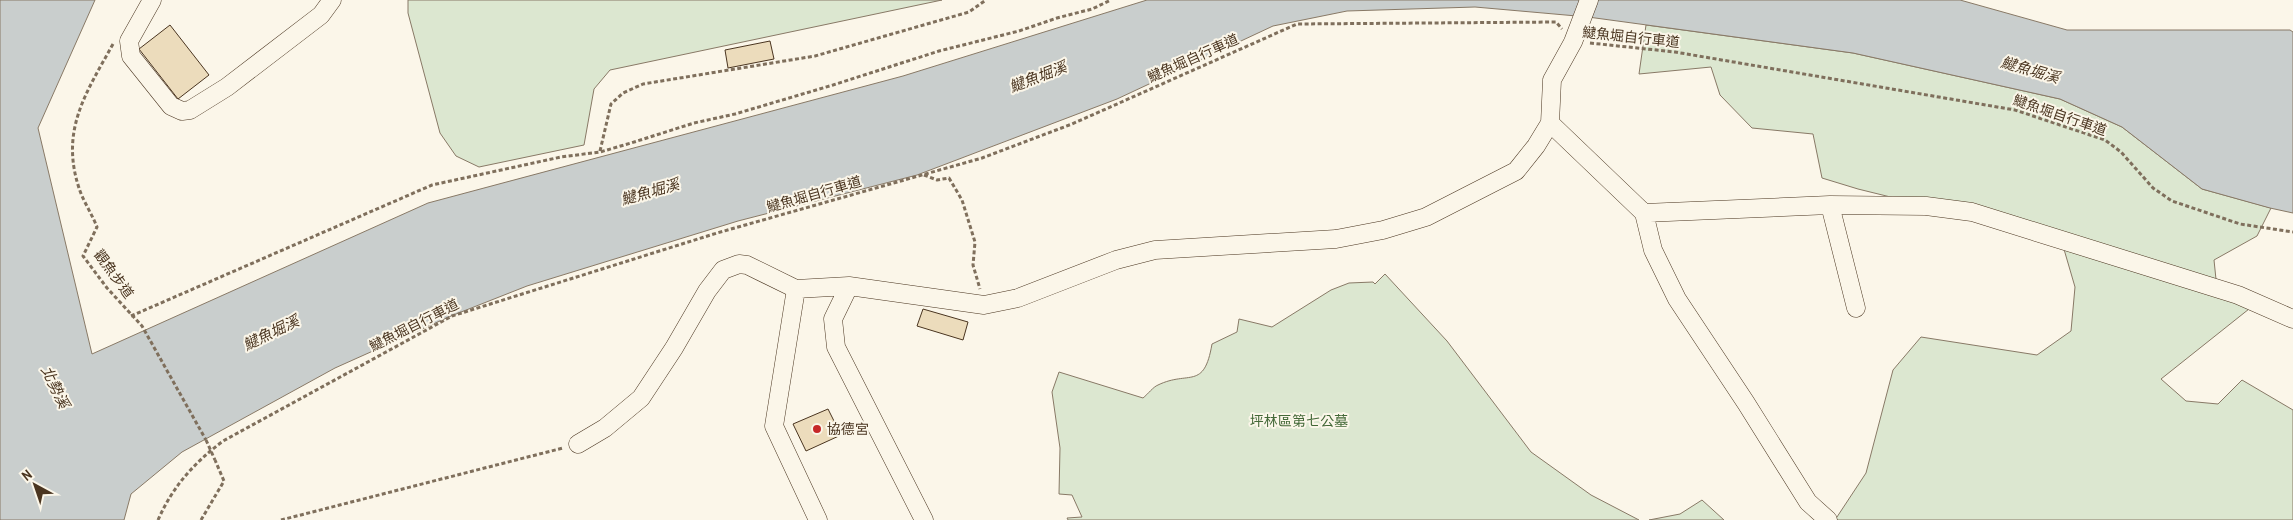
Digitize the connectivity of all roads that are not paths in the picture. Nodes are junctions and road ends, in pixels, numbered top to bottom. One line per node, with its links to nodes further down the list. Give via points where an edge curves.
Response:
1 (152, 0): 2 (street, via 129,41 131,56 171,106 182,111 190,110 226,87 314,21)
2 (332, 0)
3 (1589, 0): 4 (street, via 1573,42 1552,80)
4 (1550, 123): 6 (street); 7 (street, via 1516,170 1426,217 1391,228 1336,240 1155,250 1116,260 1018,298 984,305)
5 (1830, 205): 6 (street); 9 (street); 10 (street, via 1926,206 1972,212 2238,295)
6 (1644, 213): 14 (street, via 1653,250 1677,299 1808,502)
7 (849, 286): 8 (street); 13 (street, via 833,319 836,347)
8 (796, 289): 11 (street, via 747,265 739,264 724,270 707,291 641,398 606,428); 12 (street, via 774,426)
9 (1856, 308)
10 (2293, 319)
11 (578, 444)
12 (818, 520)
13 (924, 520)
14 (1828, 520)

